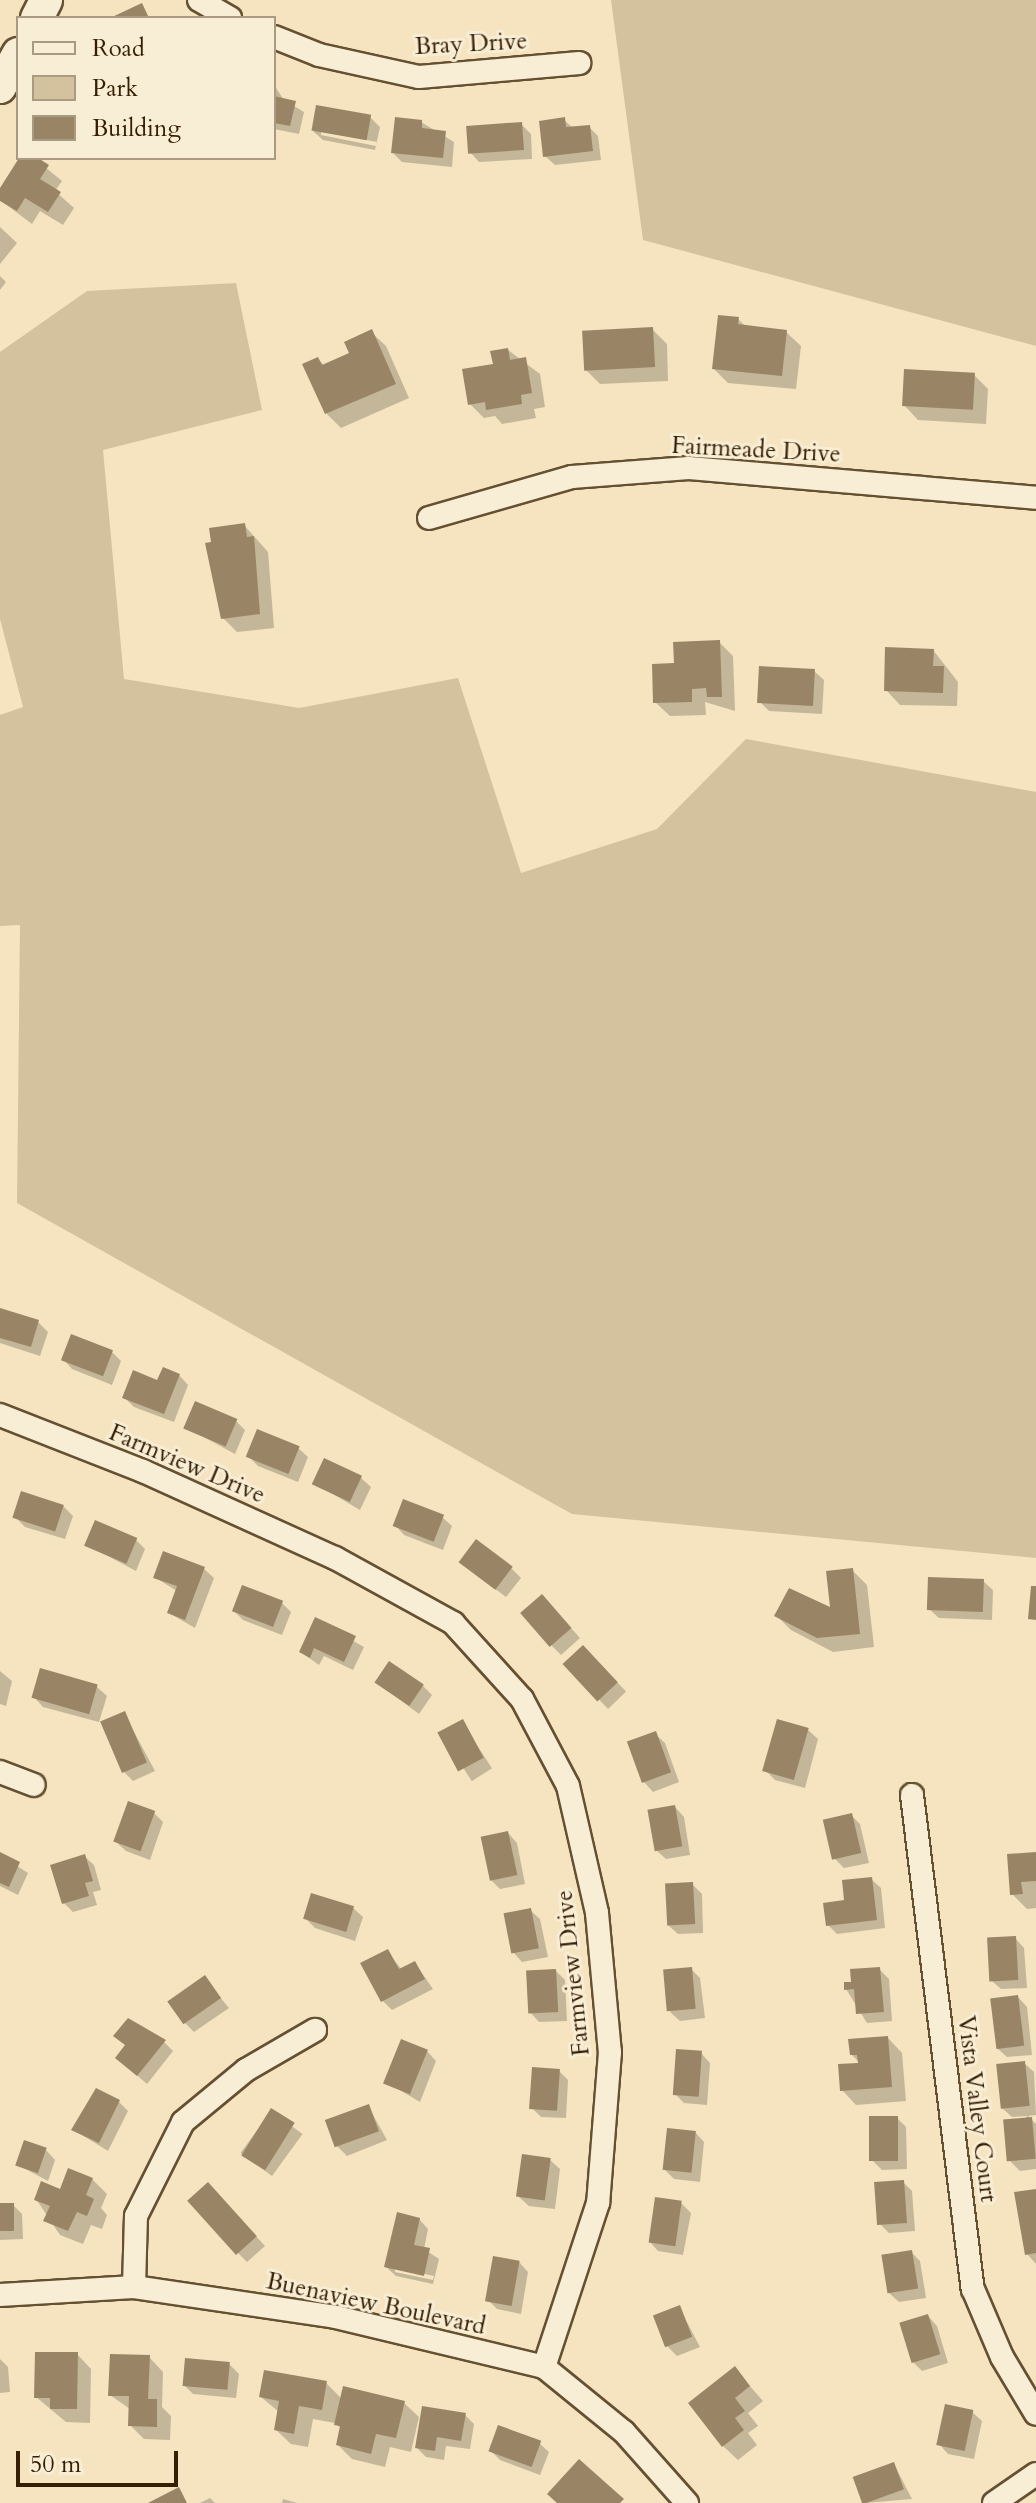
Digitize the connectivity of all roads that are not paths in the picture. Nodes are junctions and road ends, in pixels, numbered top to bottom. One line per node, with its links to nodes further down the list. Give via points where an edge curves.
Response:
1 (199, 0): 2 (street)
2 (227, 16)
3 (276, 38): 5 (street, Bray Drive, via 319,55 419,77)
4 (16, 58): 6 (street)
5 (579, 63)
6 (0, 87)
7 (1036, 498): 8 (street, Fairmeade Drive, via 689,468 572,477)
8 (429, 518)
9 (0, 1415): 16 (street, Farmview Drive, via 143,1471 335,1558 453,1623 522,1699 568,1786 597,1913 610,2052 598,2203)
10 (0, 1772): 11 (street)
11 (34, 1785)
12 (912, 1795): 17 (street, Vista Valley Court, via 973,2289 1002,2357)
13 (315, 2030): 14 (street, via 246,2070 183,2122 136,2216)
14 (134, 2287): 15 (street, Buenaview Boulevard); 16 (street, Buenaview Boulevard, via 336,2317)
15 (0, 2295)
16 (544, 2367): 19 (street, Buenaview Boulevard, via 624,2432)
17 (1036, 2414)
18 (1036, 2474): 20 (street)
19 (687, 2503)
20 (994, 2503)

